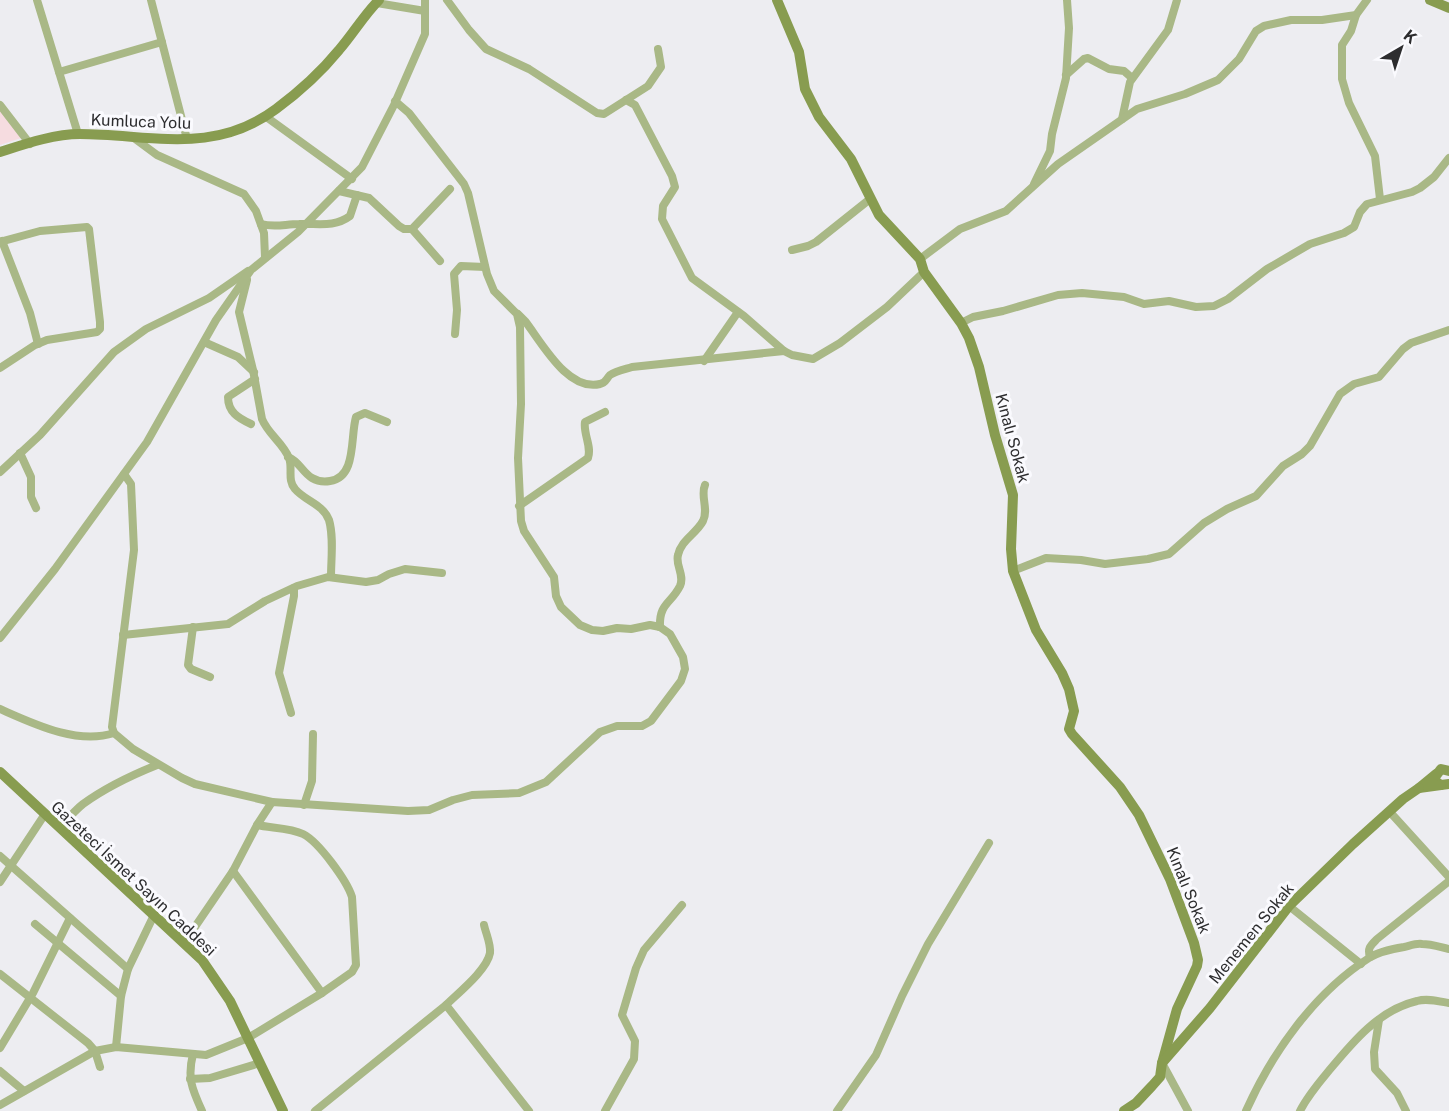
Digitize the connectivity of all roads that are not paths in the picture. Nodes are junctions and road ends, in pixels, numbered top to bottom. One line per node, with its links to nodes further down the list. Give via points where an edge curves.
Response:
1 (38, 0): 16 (street)
2 (151, 0): 14 (street)
3 (425, 0): 12 (street)
4 (447, 0): 19 (street, via 486,49 529,69 597,113 604,114)
5 (777, 0): 36 (street, Kınalı Sokak, via 799,52 807,95 856,169)
6 (1067, 0): 17 (street)
7 (1177, 0): 18 (street, via 1168,30)
8 (1367, 0): 13 (street)
9 (1430, 0): 11 (street)
10 (378, 1): 12 (street); 22 (street, Kumluca Yolu, via 321,69)
11 (1449, 8)
12 (425, 11): 20 (street, via 424,34)
13 (1356, 15): 23 (street, via 1264,26 1218,80 1137,109); 37 (street, via 1342,45 1342,79 1349,103 1376,156)
14 (162, 42): 16 (street); 26 (street)
15 (658, 49): 19 (street, via 658,72 648,86)
16 (59, 72): 24 (street)
17 (1066, 75): 18 (street, via 1088,58 1109,69 1124,71); 32 (street, via 1050,151)
18 (1132, 78): 23 (street)
19 (626, 100): 49 (street, via 635,105 672,176 675,187 663,206 662,219 689,274)
20 (395, 101): 31 (street, via 367,159); 46 (street, via 409,113 464,184)
21 (0, 105): 27 (street)
22 (265, 116): 26 (street, Kumluca Yolu, via 227,133); 31 (street)
23 (1122, 120): 32 (street, via 1058,164)
24 (78, 134): 25 (street, Kumluca Yolu); 27 (street, Kumluca Yolu)
25 (134, 138): 26 (street, Kumluca Yolu); 38 (street, via 158,155 244,194)
26 (187, 140)
27 (30, 144): 28 (street); 30 (street, via 20,153)
28 (0, 152)
29 (1449, 158): 37 (street, via 1420,188)
30 (0, 159)
31 (352, 179): 34 (street)
32 (1033, 187): 44 (street, via 1006,212 960,228)
33 (450, 189): 40 (street)
34 (339, 191): 35 (street); 39 (street)
35 (357, 195): 39 (street, via 350,216 344,220); 40 (street, via 373,201 399,226)
36 (870, 199): 42 (street, via 816,242); 44 (street, Kınalı Sokak, via 879,215)
37 (1380, 199): 51 (street, via 1363,207 1354,227 1310,244 1214,306 1169,301 1144,304 1124,297 1082,293 1049,298)
38 (261, 224): 39 (street); 43 (street)
39 (305, 224): 43 (street)
40 (412, 229): 45 (street)
41 (1, 242): 55 (street, via 30,313); 55 (street, via 40,231 89,229 100,329)
42 (792, 250)
43 (265, 257): 47 (street)
44 (920, 259): 48 (street, Kınalı Sokak)
45 (440, 261)
46 (486, 267): 50 (street, via 495,291); 53 (street, via 461,266 454,274)
47 (251, 270): 54 (street); 59 (street, via 239,312); 63 (street, via 209,298 146,329 114,352 62,413)
48 (924, 272): 51 (street, Kınalı Sokak); 56 (street, via 887,307 813,359)
49 (738, 312): 56 (street); 57 (street)
50 (517, 314): 57 (street, via 566,374 582,383 601,384 610,375 632,368); 68 (street, via 521,404)
51 (961, 323): 70 (street, Kınalı Sokak, via 979,367 1013,495)
52 (1449, 330): 70 (street, via 1411,343 1378,377 1354,384 1340,394 1302,454 1283,466 1256,496 1204,523 1169,554 1105,564 1046,558)
53 (454, 334)
54 (204, 342): 59 (street, via 238,357); 66 (street)
55 (38, 344): 58 (street)
56 (784, 351): 57 (street)
57 (704, 361)
58 (0, 369)
59 (255, 376): 62 (street, via 228,397 234,415); 64 (street, via 265,426)
60 (605, 412): 68 (street, via 585,422 588,458)
61 (387, 422): 64 (street, via 365,413 356,417 347,468 337,479 314,479)
62 (251, 424)
63 (20, 453): 65 (street); 69 (street, via 31,477 31,497)
64 (288, 457): 72 (street, via 295,489 325,512 330,522)
65 (0, 471)
66 (124, 474): 76 (street); 77 (street, via 131,484 134,550)
67 (705, 485): 75 (street, via 705,514 678,552 680,586 664,606)
68 (519, 507): 75 (street, via 524,531 554,577 561,607 580,625 592,630)
69 (36, 508)
70 (1012, 571): 125 (street, Kınalı Sokak, via 1036,630 1070,689 1074,711 1069,729 1139,815 1170,879 1194,943 1197,966 1175,1017)
71 (442, 573): 72 (street, via 405,569 366,582)
72 (332, 577): 73 (street, via 306,581)
73 (294, 588): 74 (street, via 228,624); 80 (street, via 279,673)
74 (193, 627): 77 (street); 78 (street, via 188,665)
75 (660, 627): 89 (street, via 670,634 685,669 663,706 642,726 617,726 600,732 546,782 519,793 472,795 429,810)
76 (1, 635)
77 (123, 635): 81 (street)
78 (210, 677)
79 (0, 709): 81 (street, via 42,728 93,736)
80 (291, 713)
81 (114, 733): 83 (street)
82 (313, 734): 89 (street, via 312,781)
83 (157, 765): 88 (street, via 195,784); 93 (street, via 92,798)
84 (1445, 770): 86 (street, Menemen Sokak, via 1436,782); 87 (street, Menemen Sokak)
85 (0, 772): 91 (street, Gazeteci İsmet Sayın Caddesi)
86 (1446, 786): 87 (street, Menemen Sokak)
87 (1419, 788): 90 (street, Menemen Sokak)
88 (272, 802): 89 (street); 92 (street)
89 (304, 805)
90 (1389, 811): 98 (street); 101 (street, Menemen Sokak)
91 (45, 814): 93 (street, Gazeteci İsmet Sayın Caddesi); 96 (street)
92 (257, 825): 97 (street); 113 (street, via 302,834 349,887 356,965)
93 (60, 828): 102 (street, Gazeteci İsmet Sayın Caddesi)
94 (989, 843): 136 (street, via 928,944 876,1055)
95 (0, 856): 96 (street)
96 (11, 866): 99 (street); 103 (street)
97 (232, 871): 107 (street); 113 (street)
98 (1449, 879): 109 (street, via 1377,939 1370,946)
99 (0, 882)
100 (682, 905): 135 (street, via 644,950 636,968 622,1015 635,1041 634,1059)
101 (1289, 906): 110 (street); 125 (street, Menemen Sokak)
102 (154, 915): 107 (street, Gazeteci İsmet Sayın Caddesi); 111 (street)
103 (70, 918): 106 (street); 111 (street)
104 (35, 924): 106 (street)
105 (484, 925): 117 (street, via 489,957)
106 (57, 943): 114 (street); 115 (street)
107 (184, 943): 119 (street, Gazeteci İsmet Sayın Caddesi, via 217,980)
108 (1449, 949): 109 (street, via 1422,944)
109 (1370, 957): 110 (street)
110 (1361, 964): 139 (street, via 1317,1000 1289,1035 1258,1083)
111 (128, 969): 114 (street)
112 (0, 974): 115 (street)
113 (322, 993): 119 (street)
114 (121, 996): 120 (street)
115 (30, 997): 121 (street); 122 (street)
116 (1449, 1003): 118 (street, via 1417,1001)
117 (446, 1005): 133 (street); 134 (street)
118 (1380, 1020): 140 (street, via 1355,1040); 141 (street, via 1375,1069 1397,1093)
119 (248, 1038): 123 (street, via 206,1055); 124 (street, Gazeteci İsmet Sayın Caddesi)
120 (116, 1047): 122 (street); 123 (street)
121 (0, 1048)
122 (95, 1051): 126 (street); 129 (street)
123 (193, 1054): 128 (street)
124 (260, 1063): 128 (street, via 210,1078); 132 (street, Gazeteci İsmet Sayın Caddesi)
125 (1162, 1063): 137 (street, Menemen Sokak, via 1160,1077); 138 (street)
126 (100, 1067)
127 (0, 1071): 129 (street)
128 (190, 1079): 131 (street)
129 (24, 1091): 130 (street)
130 (0, 1104)
131 (202, 1111)
132 (283, 1111)
133 (315, 1111)
134 (529, 1111)
135 (605, 1111)
136 (837, 1111)
137 (1124, 1111)
138 (1188, 1111)
139 (1246, 1111)
140 (1300, 1111)
141 (1406, 1111)

